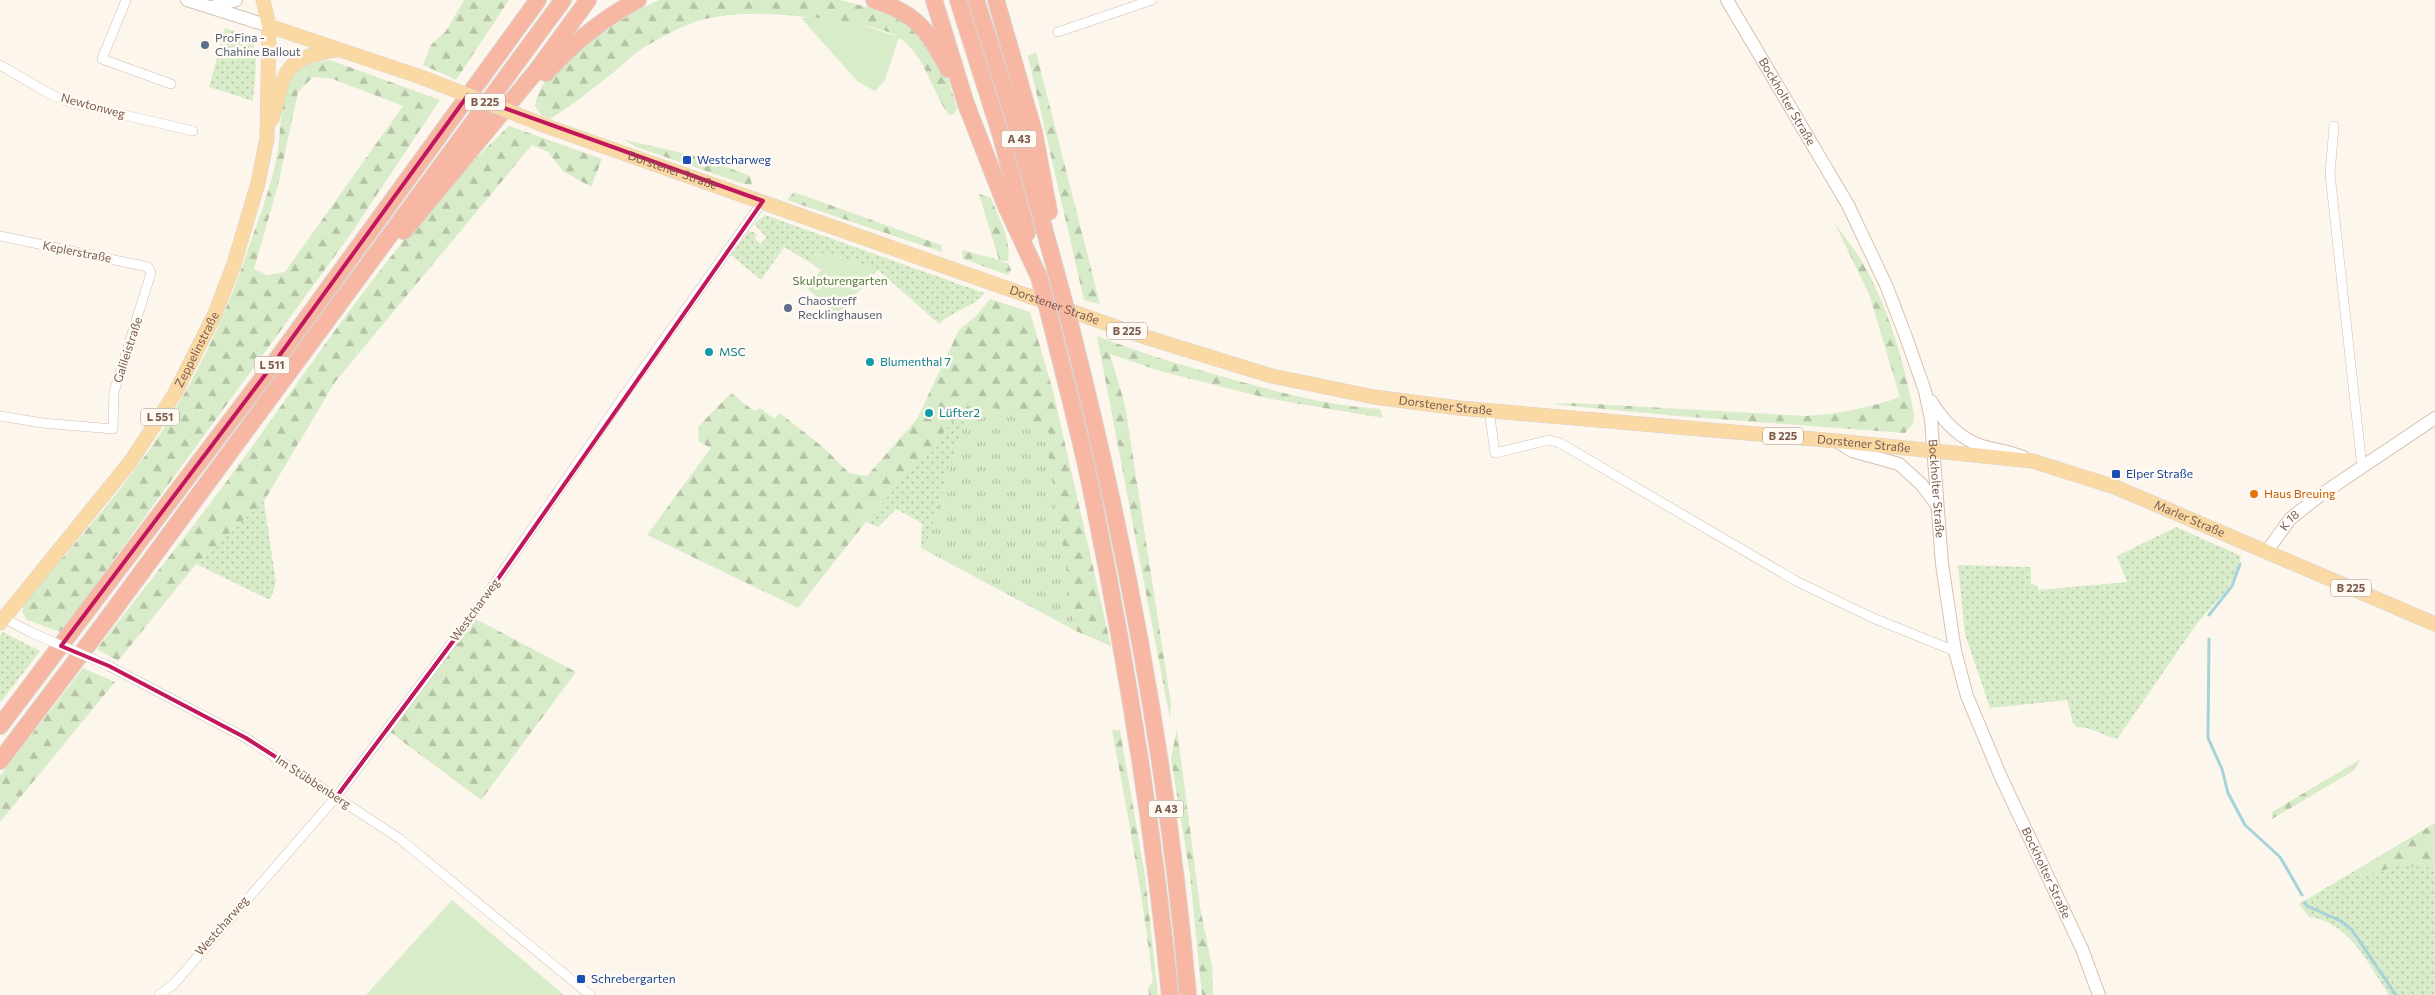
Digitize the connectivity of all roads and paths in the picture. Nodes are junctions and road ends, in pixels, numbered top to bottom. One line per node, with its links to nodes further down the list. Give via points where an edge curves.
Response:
1 (126, 0): 24 (street, via 102,59)
2 (187, 0): 18 (street, Dorstener Straße)
3 (236, 0): 18 (street)
4 (263, 0): 20 (main road, Zeppelinstraße)
5 (524, 0): 25 (highway)
6 (538, 0): 25 (highway, L 511)
7 (563, 0): 33 (highway, L 511)
8 (588, 0): 30 (highway, via 537,70)
9 (638, 0): 30 (highway, via 571,47 494,130)
10 (874, 0): 26 (highway, via 917,20 935,43 957,94)
11 (934, 0): 26 (highway)
12 (958, 0): 35 (highway, A 43, via 1001,136)
13 (976, 0): 36 (highway, A 43, via 1014,119)
14 (996, 0): 19 (highway)
15 (1000, 0): 19 (highway)
16 (1152, 0): 21 (street)
17 (1727, 0): 37 (street, Bockholter Straße, via 1848,205 1886,285)
18 (212, 7): 20 (street, Dorstener Straße)
19 (1002, 17): 36 (highway, via 1034,132)
20 (270, 26): 22 (main road, Dorstener Straße / B 225); 29 (main road, Zeppelinstraße / L 551)
21 (1058, 32)
22 (340, 50): 29 (main road, via 301,58 288,70); 31 (main road, Dorstener Straße / B 225, bridge)
23 (0, 65): 28 (street, Newtonweg, via 69,102)
24 (171, 84)
25 (476, 84): 50 (highway, L 511, via 274,363)
26 (966, 104): 35 (highway)
27 (2334, 126): 44 (street, via 2330,174)
28 (193, 131)
29 (267, 138): 47 (main road, Zeppelinstraße / L 551, via 258,183 234,264 215,314 178,387 131,461)
30 (476, 144): 33 (highway, via 412,223)
31 (763, 202): 38 (main road, Dorstener Straße / B 225, via 1142,336 1272,376 1374,397); 52 (street, Westcharweg, via 472,616)
32 (0, 236): 34 (street, Keplerstraße, via 148,267)
33 (367, 268): 51 (highway, L 511)
34 (152, 273): 39 (street, Galileistraße, via 114,392 113,429)
35 (1038, 277): 55 (highway, A 43, bridge, via 1090,482 1127,673)
36 (1058, 278): 56 (highway, A 43, bridge, via 1101,445 1140,647 1166,810)
37 (1925, 391): 42 (street, Bockholter Straße); 43 (street, via 1940,417 1957,434 1980,445)
38 (1488, 410): 41 (main road, Dorstener Straße / B 225); 49 (street, via 1494,453 1549,440 1560,443 1796,581 1873,618)
39 (0, 416)
40 (2435, 418): 44 (street, K 18)
41 (1838, 441): 42 (main road, Dorstener Straße / B 225); 45 (street, via 1852,451 1899,464 1921,484)
42 (1934, 450): 43 (main road, Marler Straße / B 225); 45 (street, Bockholter Straße)
43 (2032, 461): 46 (main road, Marler Straße / B 225, via 2115,488)
44 (2362, 467): 46 (street, K 18 / K 18, via 2290,519)
45 (1937, 505): 49 (street, Bockholter Straße)
46 (2267, 551): 48 (main road, Marler Straße / B 225)
47 (1, 619): 52 (street, Im Stübbenberg, bridge, via 110,666 246,738)
48 (2435, 624)
49 (1955, 651): 57 (street, Bockholter Straße, via 1977,720 2078,940)
50 (0, 726)
51 (0, 761)
52 (336, 796): 53 (street, Westcharweg, via 172,985); 54 (street, Im Stübbenberg, via 400,839)
53 (159, 995)
54 (590, 995)
55 (1170, 995)
56 (1188, 995)
57 (2099, 995)

